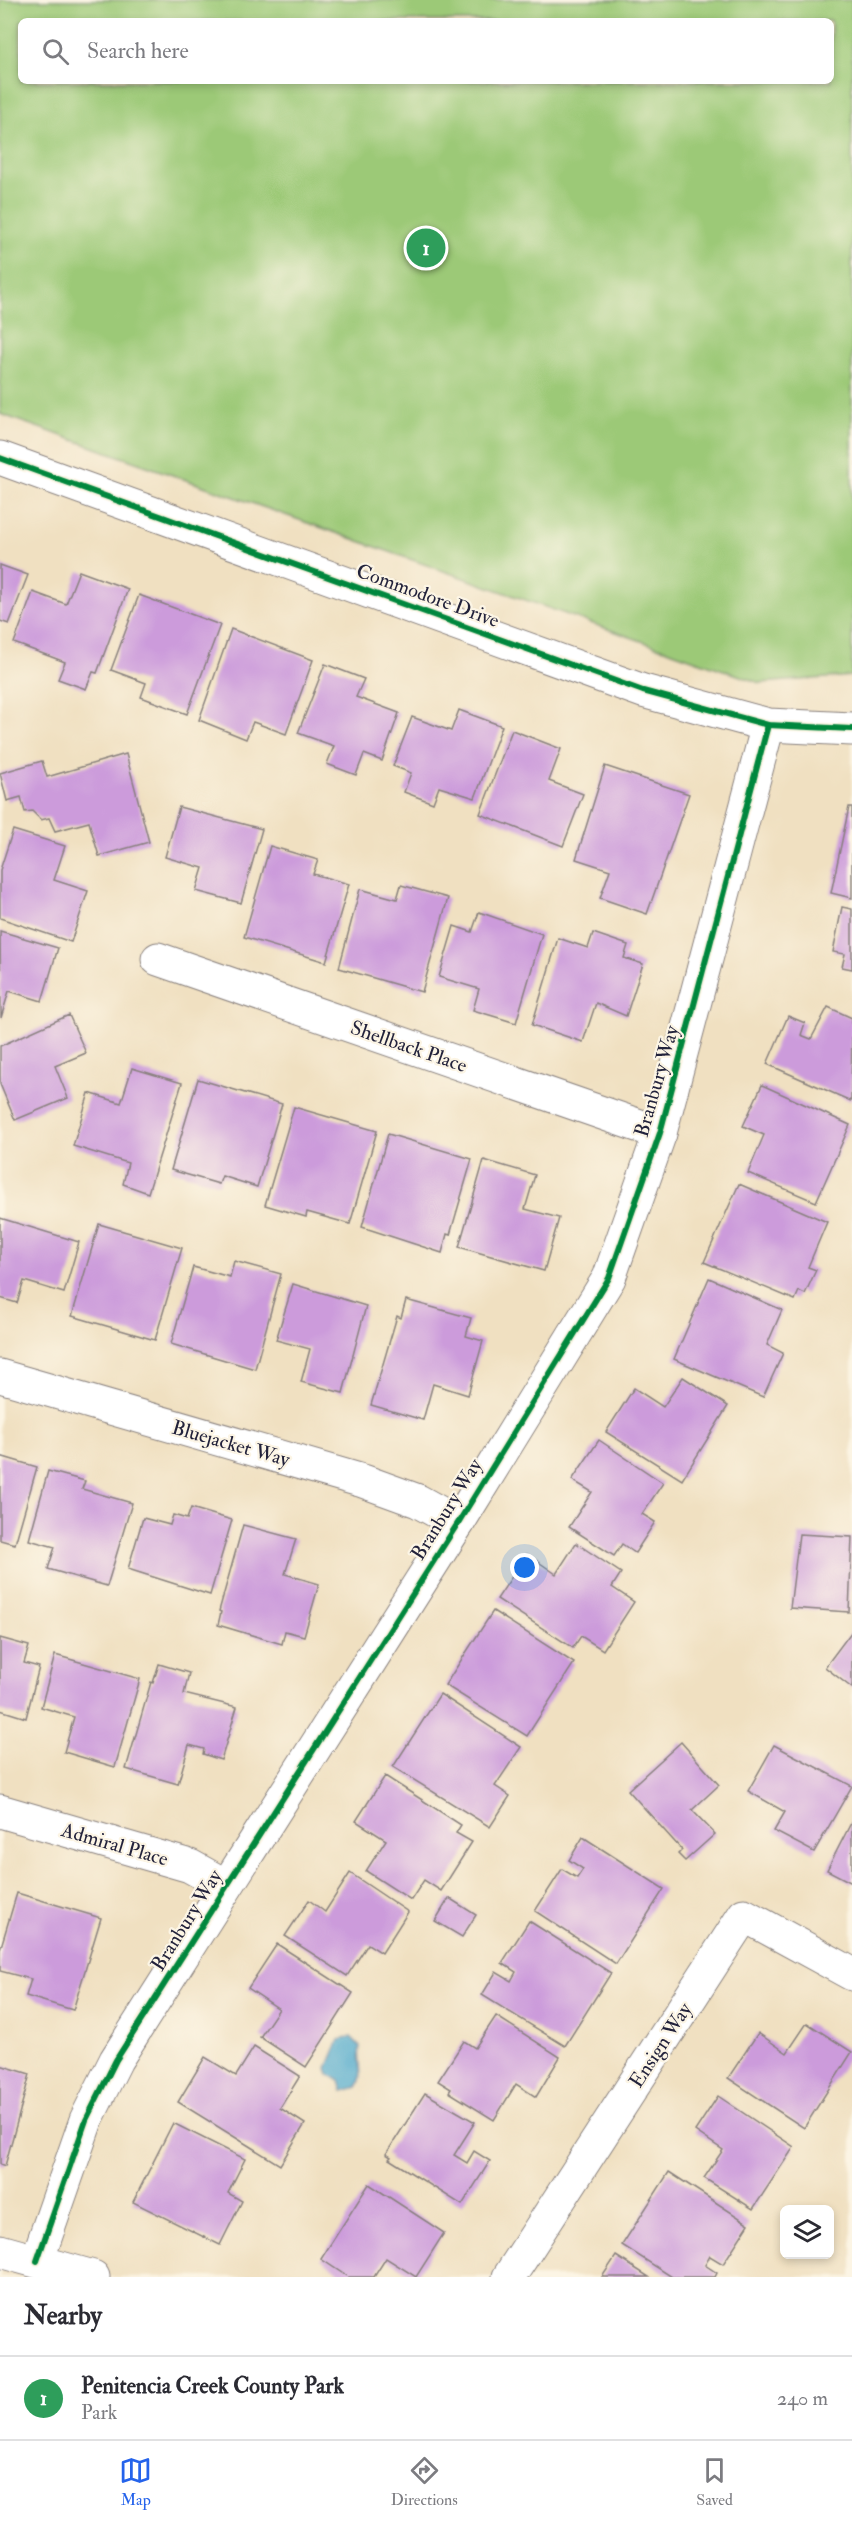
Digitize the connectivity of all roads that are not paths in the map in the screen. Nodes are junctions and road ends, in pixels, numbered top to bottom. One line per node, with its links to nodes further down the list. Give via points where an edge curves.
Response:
1 (0, 458): 2 (street, Commodore Drive, via 643,691)
2 (768, 725): 3 (street, Commodore Drive); 5 (street, Branbury Way)
3 (852, 729)
4 (158, 959): 5 (street, Shellback Place)
5 (660, 1133): 7 (street, Branbury Way, via 609,1278)
6 (0, 1376): 7 (street, Bluejacket Way, via 363,1481 418,1501)
7 (458, 1523): 9 (street, Branbury Way)
8 (0, 1811): 9 (street, Admiral Place, via 190,1866)
9 (226, 1886): 12 (street, Branbury Way, via 116,2060 86,2120)
10 (852, 1974): 14 (street, Ensign Way, via 744,1915)
11 (0, 2251): 12 (street)
12 (37, 2261): 13 (street)
13 (93, 2277)
14 (509, 2277)

